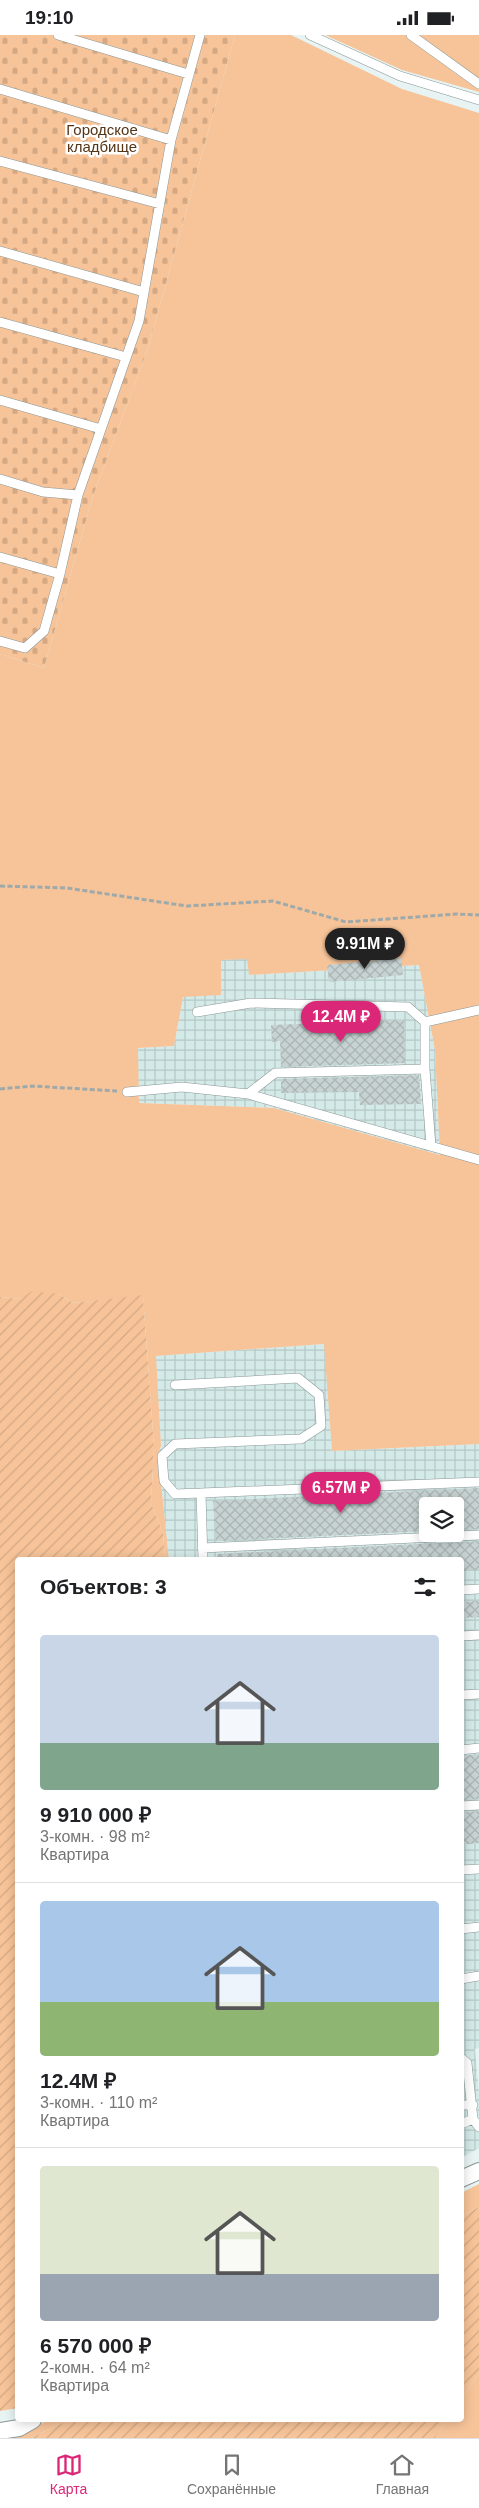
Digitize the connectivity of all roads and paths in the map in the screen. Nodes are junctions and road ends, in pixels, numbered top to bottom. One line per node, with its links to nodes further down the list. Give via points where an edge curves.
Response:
1 (58, 35): 5 (lane)
2 (200, 35): 5 (lane)
3 (310, 35): 8 (lane, via 400,76)
4 (411, 35): 6 (lane)
5 (188, 74): 9 (lane)
6 (479, 84)
7 (0, 89): 9 (lane)
8 (479, 101)
9 (171, 140): 11 (lane)
10 (0, 161): 11 (lane)
11 (160, 203): 13 (lane)
12 (0, 251): 13 (lane)
13 (144, 292): 15 (lane, via 140,321)
14 (0, 322): 15 (lane)
15 (126, 357): 17 (lane)
16 (0, 400): 17 (lane)
17 (101, 429): 19 (lane)
18 (0, 479): 19 (lane, via 43,492)
19 (78, 495): 21 (lane)
20 (0, 557): 21 (lane)
21 (60, 573): 22 (lane, via 44,631 25,648)
22 (0, 641)
23 (0, 886): 24 (path, via 67,889 187,905 273,901 346,922)
24 (479, 915)
25 (479, 1010): 27 (lane)
26 (197, 1012): 27 (lane, via 251,1003 408,1007)
27 (425, 1022): 28 (lane)
28 (425, 1069): 31 (lane, via 274,1073); 32 (lane)
29 (0, 1089): 30 (path, via 32,1086)
30 (127, 1092): 31 (lane, via 182,1087)
31 (248, 1094): 32 (lane)
32 (431, 1146): 33 (lane)
33 (479, 1160)
34 (175, 1385): 36 (lane, via 298,1378 319,1395 321,1426 301,1439 175,1444 162,1456 164,1481 175,1494)
35 (479, 1482): 36 (lane)
36 (201, 1493): 38 (lane)
37 (479, 1535): 38 (lane)
38 (202, 1548): 39 (lane)
39 (203, 1557)
40 (479, 1589): 41 (lane)
41 (464, 1590)
42 (479, 1635): 43 (lane)
43 (464, 1636)
44 (479, 1694): 45 (lane)
45 (464, 1695)
46 (479, 1749): 47 (lane)
47 (464, 1750)
48 (479, 1805): 49 (lane)
49 (464, 1806)
50 (479, 1869): 51 (lane)
51 (464, 1870)
52 (479, 1927): 53 (lane)
53 (464, 1929)
54 (479, 1977): 55 (lane)
55 (464, 1979)
56 (464, 2060): 58 (lane)
57 (464, 2105): 58 (lane)
58 (473, 2105): 59 (lane)
59 (476, 2123)
60 (479, 2171): 61 (street)
61 (464, 2178)
62 (29, 2422): 63 (street)
63 (0, 2431)

